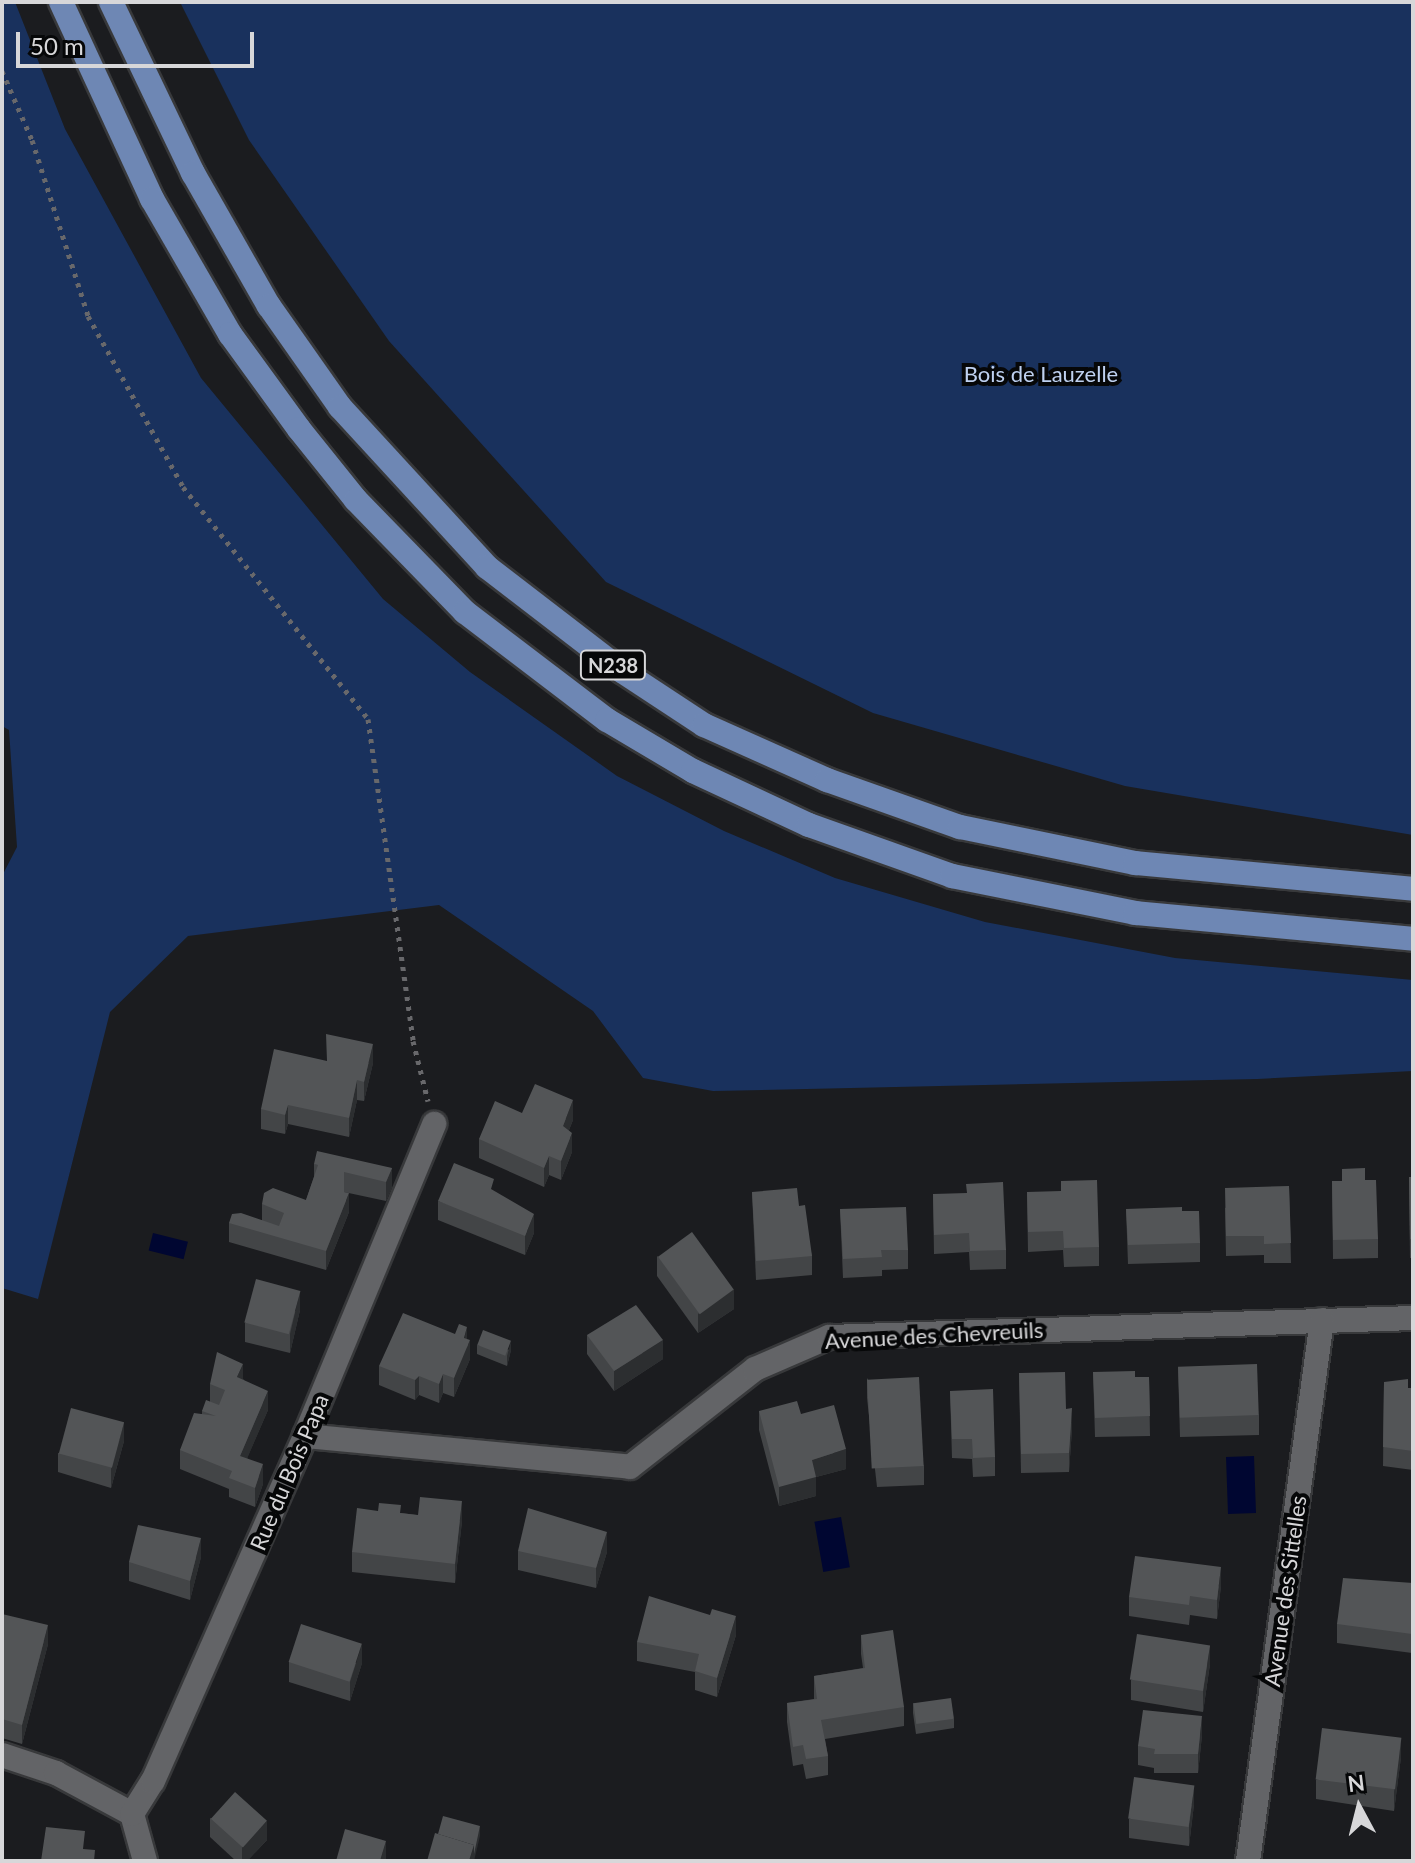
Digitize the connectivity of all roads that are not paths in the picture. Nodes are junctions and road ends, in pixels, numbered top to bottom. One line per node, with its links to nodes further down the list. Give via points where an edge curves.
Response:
1 (61, 2): 4 (highway, N238, via 152,199 230,334 299,429 356,500 465,612 607,720 693,771 809,825 952,876 1135,913)
2 (111, 2): 3 (highway, N238, via 193,173 269,306 340,407 487,567 622,671 704,725 827,780 960,827 1135,863)
3 (1413, 889)
4 (1413, 939)
5 (434, 1124): 8 (street, Rue du Bois Papa)
6 (1413, 1318): 7 (street, Avenue des Chevreuils)
7 (1322, 1320): 8 (street, Avenue des Chevreuils, via 829,1337 755,1369 630,1467); 12 (street, Avenue des Sittelles)
8 (305, 1436): 10 (street, Rue du Bois Papa, via 153,1781)
9 (2, 1755): 10 (street, via 56,1773)
10 (132, 1814): 11 (street)
11 (145, 1861)
12 (1248, 1861)

